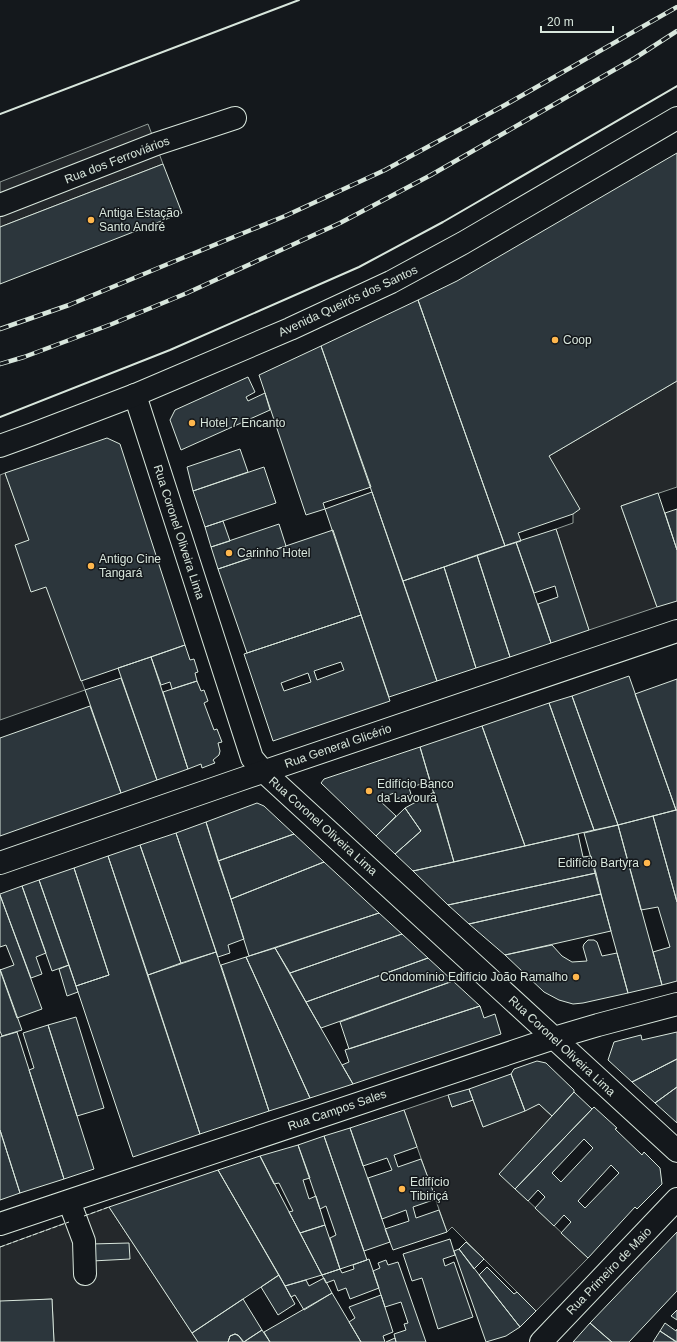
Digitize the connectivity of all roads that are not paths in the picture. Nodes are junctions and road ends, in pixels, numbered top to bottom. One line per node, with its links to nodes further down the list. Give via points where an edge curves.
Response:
1 (235, 118): 3 (street, Rua dos Ferroviários, via 156,144)
2 (677, 118): 4 (street, Avenida Queirós dos Santos, via 391,282 290,329)
3 (0, 205)
4 (135, 395): 5 (street, Avenida Queirós dos Santos); 7 (street, Rua Coronel Oliveira Lima, via 252,758)
5 (0, 446)
6 (677, 631): 7 (street, Rua General Glicério)
7 (263, 772): 8 (street, Rua General Glicério); 10 (street, Rua Coronel Oliveira Lima)
8 (0, 863)
9 (677, 1004): 10 (street, Rua Campos Sales)
10 (554, 1038): 11 (street, Rua Coronel Oliveira Lima); 12 (street, Rua Campos Sales)
11 (677, 1151)
12 (69, 1200): 14 (street, Rua Campos Sales); 15 (street, via 84,1241)
13 (674, 1203): 16 (street, Rua Primeiro de Maio)
14 (0, 1224)
15 (85, 1274)
16 (541, 1342)

